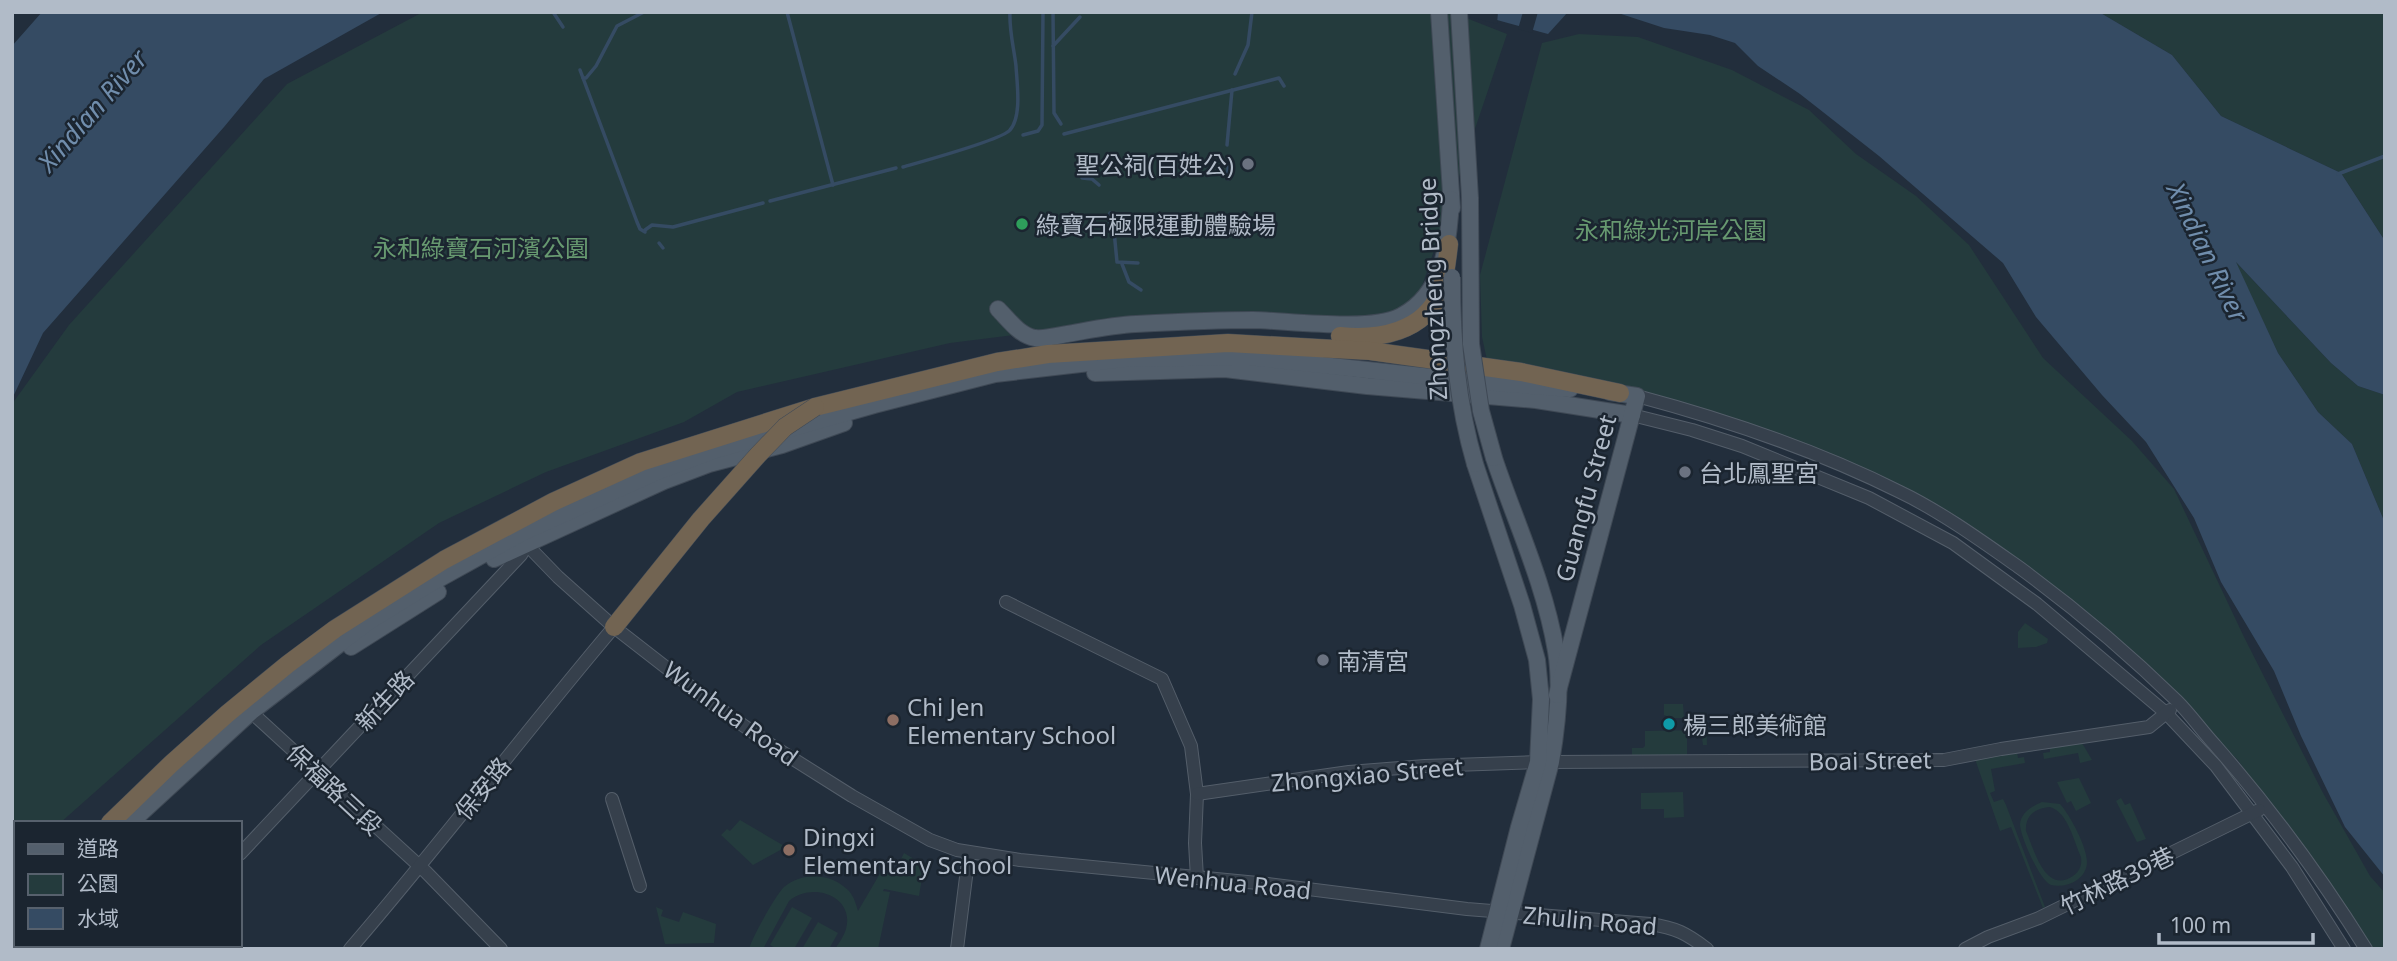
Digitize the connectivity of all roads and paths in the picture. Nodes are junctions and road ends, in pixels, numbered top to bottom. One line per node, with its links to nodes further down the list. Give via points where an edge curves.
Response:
1 (1440, 12): 3 (main road, Zhongzheng Bridge)
2 (1459, 12): 12 (main road, Zhongzheng Bridge, bridge, via 1470,198 1471,344 1494,458)
3 (1451, 200): 4 (main road); 20 (main road, Zhongzheng Bridge, bridge, via 1452,328 1461,411 1537,660)
4 (1449, 244): 5 (main road, via 1430,291 1419,304 1387,322 1127,324 1035,338 1019,331); 6 (highway, via 1446,275 1430,311 1380,337 1264,334 1101,343)
5 (998, 309)
6 (1048, 355): 8 (highway, via 1228,343 1334,348 1521,372); 9 (highway, via 997,362)
7 (1500, 390): 8 (main road); 10 (main road); 11 (main road, via 1367,386 1225,369 1115,371 983,385 779,439)
8 (1629, 395): 10 (main road, Guangfu Street); 17 (street, via 1782,441 1901,492 1985,543 2061,598)
9 (815, 407): 15 (highway, bridge, via 785,427 758,455); 26 (highway, bridge, via 641,462 444,560 288,664 226,714)
10 (1632, 415): 14 (main road, Guangfu Street); 18 (street, via 1692,429 1785,463 1869,498 1953,542 2037,604)
11 (525, 539): 15 (street, Wunhua Road, via 558,577); 19 (main road, via 348,649); 21 (street, 新生路, via 521,555)
12 (1543, 596): 14 (main road, via 1561,611); 16 (main road, Zhongzheng Bridge, via 1556,654)
13 (1006, 602): 22 (street, via 1162,679 1191,746)
14 (1578, 612): 16 (main road, Guangfu Street)
15 (614, 627): 30 (street, Wunhua Road, via 771,745 930,840); 31 (street, 保安路)
16 (1557, 695): 20 (main road, via 1555,737)
17 (2179, 704): 18 (street, Boai Street); 24 (street)
18 (2166, 713): 20 (street, Boai Street, via 2149,727 1944,760); 25 (street)
19 (255, 715): 21 (street, 保福路三段); 27 (main road); 28 (main road)
20 (1545, 762): 22 (street, Zhongxiao Street, via 1349,772); 34 (main road)
21 (317, 772): 29 (street, 新生路); 31 (street, 保福路三段)
22 (1197, 793): 32 (street)
23 (612, 799): 33 (street)
24 (2266, 805): 25 (street, 竹林路39巷); 43 (street)
25 (2254, 813): 41 (street, 竹林路39巷); 42 (street)
26 (112, 821)
27 (132, 821)
28 (146, 821)
29 (242, 852)
30 (969, 853): 32 (street, Wenhua Road); 37 (street)
31 (418, 866): 35 (street, 保安路); 36 (street, 保福路三段)
32 (1197, 878): 34 (street, Wenhua Road)
33 (640, 886)
34 (1503, 913): 38 (main road); 39 (main road); 40 (street, Zhulin Road, via 1672,928)
35 (350, 949)
36 (501, 949)
37 (957, 949)
38 (1488, 949)
39 (1501, 949)
40 (1707, 949)
41 (1965, 949)
42 (2344, 949)
43 (2366, 949)

